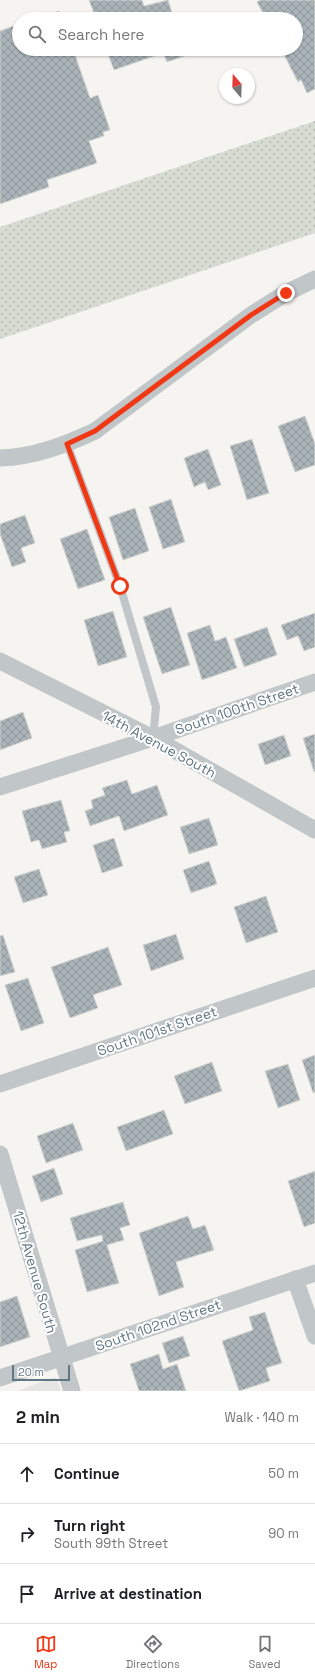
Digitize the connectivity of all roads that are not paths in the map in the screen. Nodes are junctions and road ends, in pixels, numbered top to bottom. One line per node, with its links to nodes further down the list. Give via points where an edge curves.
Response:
1 (315, 279): 2 (street, via 286,293 251,315 101,426)
2 (67, 444): 3 (street, via 38,453); 6 (lane, via 120,586 156,707)
3 (0, 458)
4 (0, 661): 6 (street, 14th Avenue South)
5 (315, 682): 6 (street, South 100th Street)
6 (153, 738): 7 (street, South 100th Street); 8 (street, 14th Avenue South)
7 (0, 788)
8 (315, 830)
9 (315, 978): 10 (street, South 101st Street)
10 (0, 1084)
11 (0, 1154): 15 (street, 12th Avenue South)
12 (315, 1272): 13 (street, South 102nd Street)
13 (295, 1279): 14 (street); 15 (street, South 102nd Street)
14 (315, 1336)
15 (60, 1358): 16 (street, South 102nd Street); 17 (street, 12th Avenue South)
16 (0, 1378)
17 (72, 1391)

